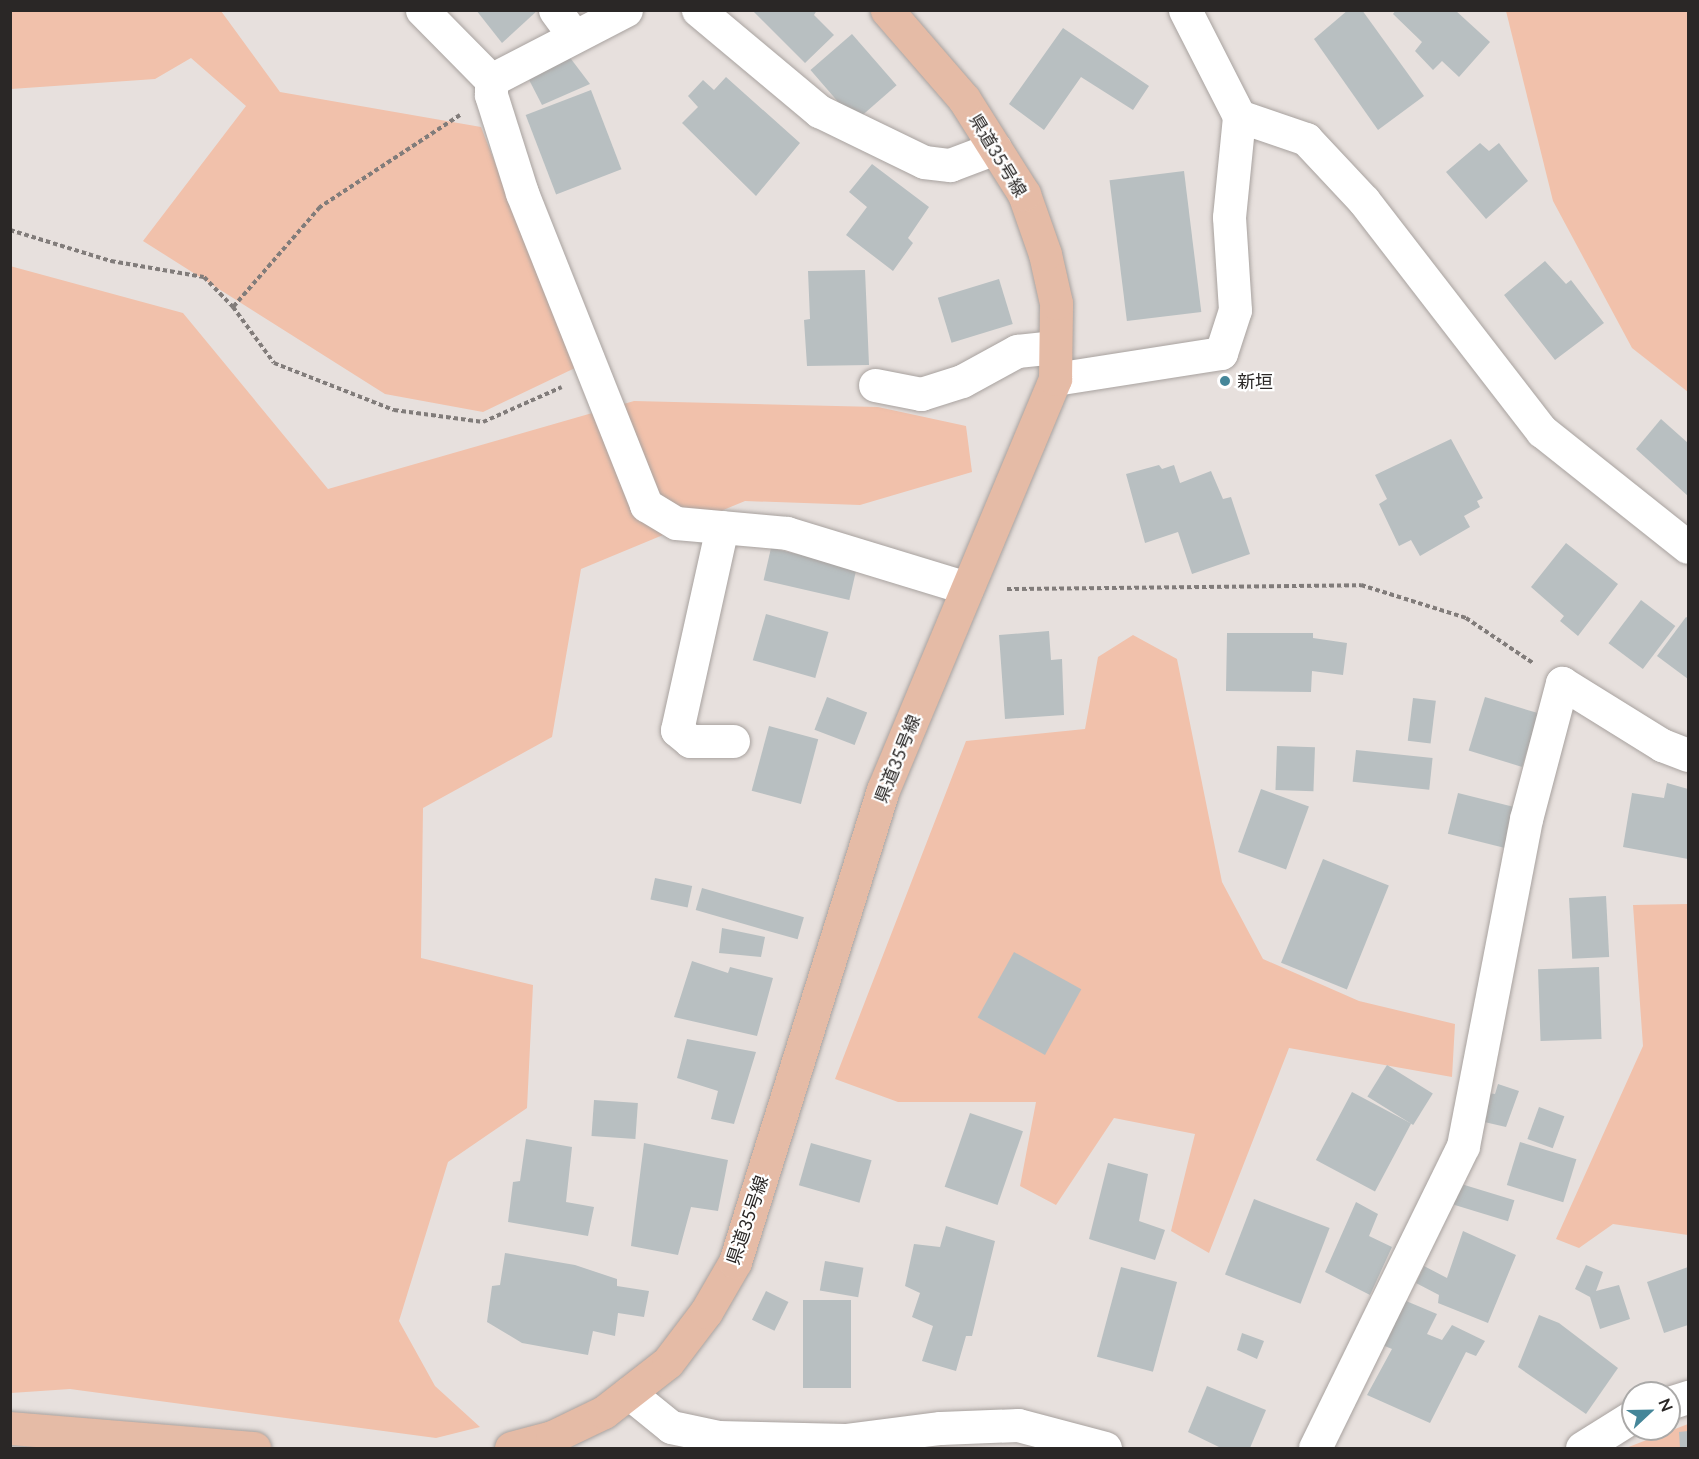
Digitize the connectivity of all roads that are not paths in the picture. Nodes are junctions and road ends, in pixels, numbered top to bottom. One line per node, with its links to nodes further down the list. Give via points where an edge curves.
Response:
1 (422, 10): 8 (street)
2 (555, 10): 7 (street)
3 (626, 10): 7 (street)
4 (698, 10): 10 (street, via 819,111 924,162 951,165)
5 (887, 10): 10 (main road, 県道35号線, via 964,99)
6 (1185, 10): 9 (street)
7 (574, 36): 8 (street)
8 (491, 88): 14 (street, via 522,193 645,505 676,523)
9 (1239, 116): 12 (street, via 1229,217 1235,310 1221,353); 15 (street, via 1306,140 1364,201 1542,431)
10 (995, 148): 11 (main road, 県道35号線, via 1024,194 1045,254 1056,303)
11 (1055, 347): 12 (main road, 県道35号線); 13 (street, via 1017,351 962,381 921,394)
12 (1055, 379): 16 (main road, 県道35号線)
13 (875, 385)
14 (722, 527): 16 (street, via 788,533); 17 (street, via 677,729 690,741)
15 (1689, 547)
16 (967, 588): 19 (main road, 県道35号線, via 883,790 735,1262 706,1312 668,1362)
17 (732, 741)
18 (1689, 755): 25 (street, via 1662,745 1562,683 1526,819 1463,1146)
19 (629, 1393): 23 (main road, 県道35号線, via 604,1412 552,1437); 24 (street, via 671,1427 718,1437 845,1440 940,1428 1018,1425)
20 (1621, 1424): 26 (street)
21 (10, 1428): 22 (main road)
22 (254, 1449)
23 (511, 1449)
24 (1105, 1449)
25 (1315, 1449)
26 (1582, 1449)

